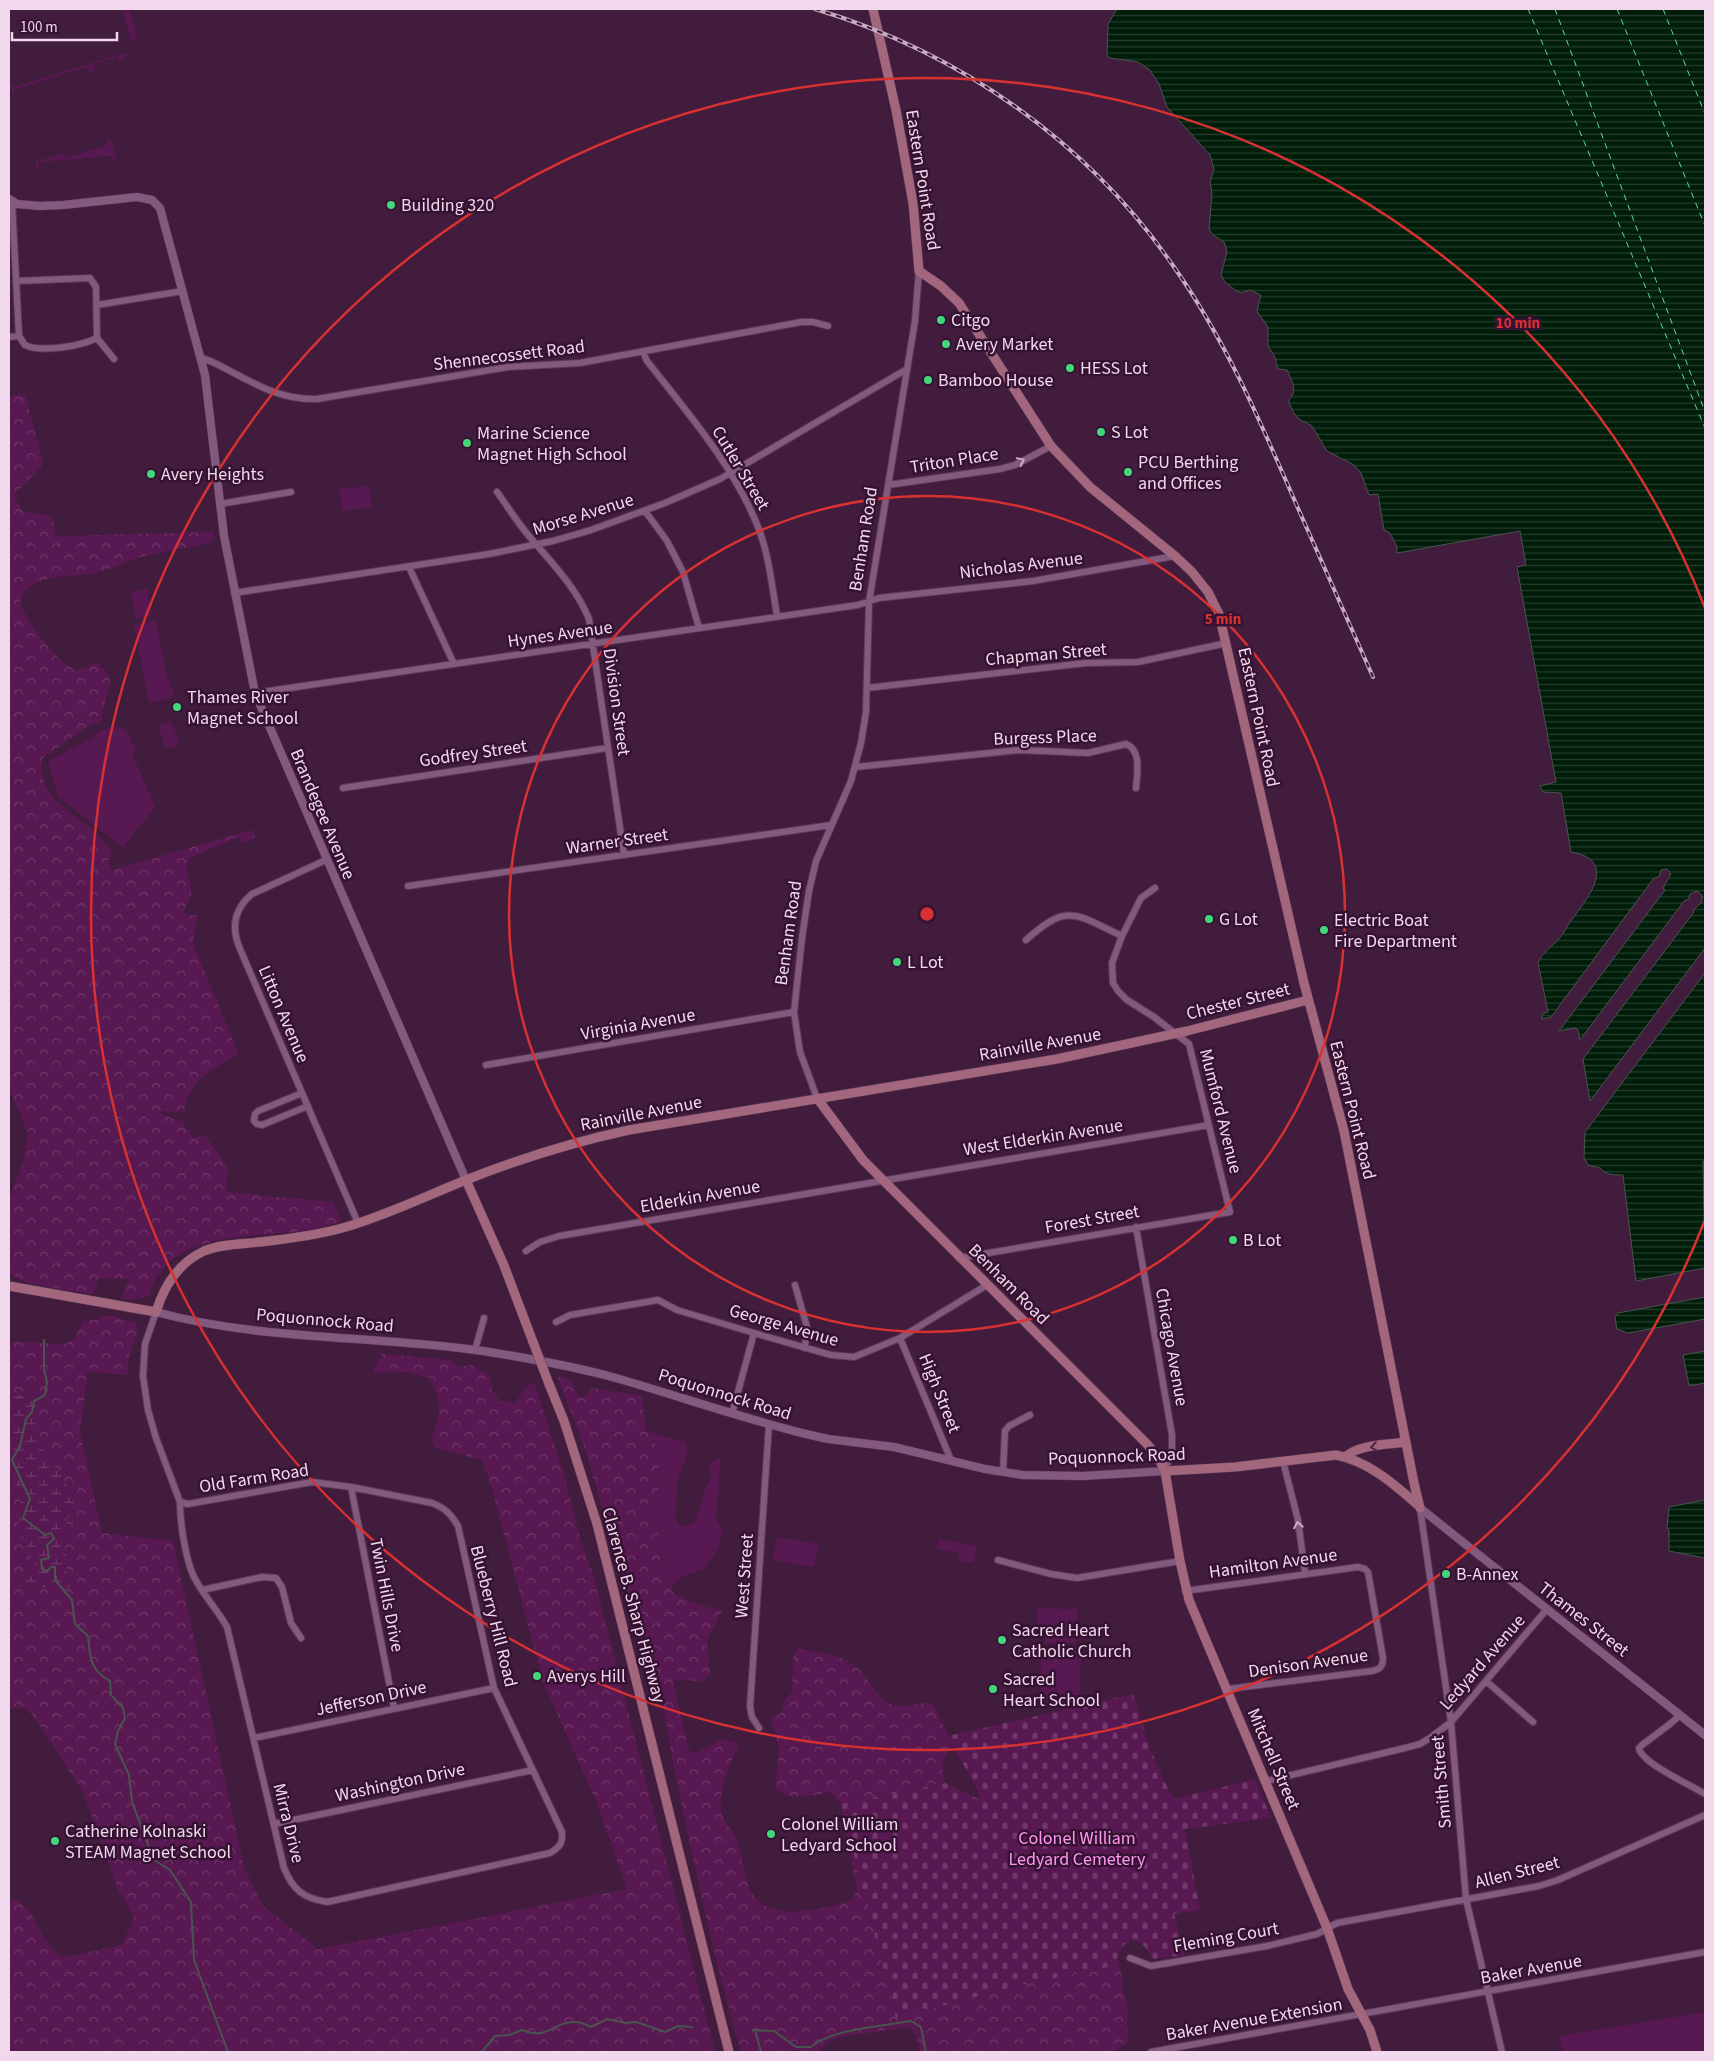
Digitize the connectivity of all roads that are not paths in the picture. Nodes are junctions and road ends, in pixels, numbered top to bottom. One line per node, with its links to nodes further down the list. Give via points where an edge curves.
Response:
1 (873, 9): 4 (main road, Eastern Point Road, via 914,203)
2 (10, 201): 3 (street); 6 (street, via 40,206 137,197 152,200 163,215)
3 (12, 257): 5 (street)
4 (919, 271): 15 (street, Benham Road); 16 (main road, Eastern Point Road, via 959,303)
5 (16, 281): 7 (street, via 90,278 96,287); 9 (street)
6 (183, 292): 7 (street); 13 (street)
7 (97, 305): 11 (street)
8 (828, 326): 12 (street, Shennecossett Road, via 801,322)
9 (20, 336): 10 (street); 11 (street, via 24,345 34,348 79,345)
10 (9, 337)
11 (98, 338): 14 (street)
12 (643, 352): 13 (street, Shennecossett Road, via 568,365 508,367 309,399 272,393); 17 (street, Cutler Street)
13 (200, 355): 21 (street, Brandegee Avenue)
14 (114, 359)
15 (907, 369): 17 (street, Morse Avenue); 18 (street, Benham Road)
16 (1051, 446): 18 (street, Triton Place, one-way to 16, via 1000,469 1015,465); 24 (main road, Eastern Point Road, via 1090,487)
17 (730, 474): 22 (street, Morse Avenue); 28 (street, Cutler Street, via 758,527 767,556)
18 (888, 485): 27 (street, Benham Road)
19 (291, 492): 21 (street)
20 (498, 492): 23 (street, Division Street)
21 (220, 504): 26 (street, Brandegee Avenue)
22 (646, 511): 23 (street, Morse Avenue); 29 (street, via 683,572)
23 (537, 544): 25 (street, Morse Avenue); 31 (street, Division Street, via 582,603)
24 (1175, 556): 27 (street, Nicholas Avenue, via 1033,581 879,598); 30 (main road, Eastern Point Road, via 1208,592 1219,614)
25 (409, 566): 26 (street, Morse Avenue); 32 (street)
26 (234, 593): 34 (street, Brandegee Avenue)
27 (870, 602): 28 (street, Hynes Avenue); 33 (street, Benham Road)
28 (777, 616): 29 (street, Hynes Avenue)
29 (699, 628): 31 (street, Hynes Avenue)
30 (1227, 643): 33 (street, Chapman Street, via 1138,662 1086,663); 46 (main road, Eastern Point Road)
31 (594, 644): 32 (street, Hynes Avenue); 35 (street, Division Street)
32 (454, 664): 34 (street, Hynes Avenue)
33 (867, 688): 36 (street, Benham Road)
34 (255, 693): 41 (street, Brandegee Avenue)
35 (607, 748): 37 (street, Godfrey Street); 40 (street, Division Street)
36 (856, 767): 38 (street, Burgess Place, via 1019,750 1088,754 1126,744 1136,755); 39 (street, Benham Road)
37 (343, 788)
38 (1136, 788)
39 (831, 825): 40 (street, Warner Street); 47 (street, Benham Road, via 816,861 809,891)
40 (624, 855): 42 (street, Warner Street)
41 (326, 860): 50 (street, Litton Avenue, via 252,894 239,908 235,922 237,942); 55 (street, Brandegee Avenue)
42 (408, 886)
43 (1155, 888): 44 (street, Mumford Avenue, via 1141,898)
44 (1122, 936): 45 (street, via 1082,917 1063,915 1044,923); 48 (street, Mumford Avenue, via 1112,963 1113,983 1118,991)
45 (1026, 940)
46 (1308, 1000): 48 (main road, Chester Street); 74 (main road, Eastern Point Road, via 1344,1131)
47 (794, 1012): 49 (street, Virginia Avenue); 51 (street, Benham Road, via 800,1052)
48 (1175, 1033): 51 (main road, Rainville Avenue, via 1057,1059); 53 (street, Mumford Avenue, via 1189,1044)
49 (486, 1065)
50 (302, 1093): 52 (street, Litton Avenue); 52 (street, via 258,1111 254,1120 262,1125)
51 (817, 1098): 54 (main road, Benham Road, via 863,1160); 55 (main road, Rainville Avenue, via 601,1136 559,1146)
52 (308, 1106): 57 (street, Litton Avenue)
53 (1209, 1125): 54 (street, West Elderkin Avenue); 56 (street, Mumford Avenue)
54 (882, 1179): 59 (street, Elderkin Avenue, via 556,1236); 60 (main road, Benham Road)
55 (466, 1180): 57 (main road, Rainville Avenue); 113 (main road, Clarence B. Sharp Highway, bridge, via 503,1263 564,1421 597,1524)
56 (1230, 1212): 58 (street, Forest Street)
57 (358, 1223): 64 (main road, Rainville Avenue, via 313,1235 203,1252 170,1280)
58 (1136, 1227): 60 (street, Forest Street); 78 (street, Chicago Avenue, via 1172,1435 1172,1450)
59 (526, 1251)
60 (960, 1258): 62 (main road, Benham Road)
61 (795, 1285): 69 (street, via 807,1327)
62 (987, 1285): 68 (street, George Avenue); 78 (main road, Benham Road, via 1147,1444)
63 (9, 1286): 64 (main road, Poquonnock Road)
64 (156, 1312): 70 (street, Poquonnock Road, via 261,1331); 81 (street, Old Farm Road, via 145,1344 143,1376 156,1438)
65 (484, 1318): 70 (street)
66 (556, 1322): 67 (street, George Avenue, via 570,1316 658,1300 677,1310)
67 (754, 1333): 69 (street, George Avenue); 71 (street)
68 (900, 1338): 69 (street, George Avenue, via 854,1357 831,1356); 76 (street, High Street)
69 (805, 1348)
70 (475, 1350): 71 (street, Poquonnock Road, via 615,1378)
71 (732, 1414): 73 (street, Poquonnock Road)
72 (1030, 1415): 79 (street, via 1005,1431)
73 (769, 1424): 76 (street, Poquonnock Road); 98 (street, West Street, via 750,1707)
74 (1406, 1442): 75 (main road, one-way to 75, via 1363,1448); 82 (main road, Eastern Point Road)
75 (1345, 1457): 77 (main road, Poquonnock Road); 82 (main road, Poquonnock Road, via 1369,1467)
76 (951, 1460): 79 (street, Poquonnock Road)
77 (1283, 1461): 78 (main road, Poquonnock Road); 86 (street, one-way to 77, via 1298,1520)
78 (1164, 1471): 79 (street, Poquonnock Road, via 1083,1476); 84 (main road, Mitchell Street)
79 (1003, 1472)
80 (351, 1487): 81 (street, Old Farm Road, via 306,1482 188,1504); 92 (street, Blueberry Hill Road, via 432,1503 452,1515 458,1526); 94 (street, Twin Hills Drive)
81 (180, 1502): 87 (street, Mirra Drive, via 189,1562)
82 (1420, 1508): 89 (street, Thames Street); 96 (street, Smith Street)
83 (998, 1560): 84 (street, via 1076,1578)
84 (1180, 1560): 88 (main road, Mitchell Street)
85 (1365, 1569): 86 (street, Hamilton Avenue); 93 (street, Denison Avenue, via 1369,1576 1383,1658 1381,1668)
86 (1305, 1573): 88 (street, Hamilton Avenue)
87 (202, 1590): 90 (street, via 262,1577 276,1578 282,1587 291,1623); 100 (street, Mirra Drive, via 227,1627)
88 (1185, 1590): 93 (main road, Mitchell Street)
89 (1547, 1609): 91 (street, Ledyard Avenue); 95 (street, Thames Street)
90 (301, 1638)
91 (1486, 1681): 96 (street, Ledyard Avenue); 97 (street)
92 (494, 1688): 94 (street, Jefferson Drive); 101 (street, Blueberry Hill Road)
93 (1228, 1689): 102 (main road, Mitchell Street)
94 (394, 1708): 100 (street, Jefferson Drive)
95 (1680, 1715): 99 (street, Thames Street); 103 (street, via 1642,1744 1639,1752)
96 (1451, 1722): 102 (street, Ledyard Avenue, via 1420,1744); 107 (street, Smith Street)
97 (1533, 1722)
98 (759, 1728)
99 (1705, 1735)
100 (254, 1738): 105 (street, Mirra Drive)
101 (533, 1770): 105 (street, Washington Drive); 106 (street, Blueberry Hill Road, via 562,1832)
102 (1266, 1780): 108 (main road, Mitchell Street)
103 (1705, 1794)
104 (1705, 1815): 107 (street, Allen Street, via 1558,1880)
105 (274, 1824): 106 (street, Mirra Drive, via 291,1885 303,1895 327,1902 550,1853)
106 (559, 1847)
107 (1466, 1900): 108 (street, Allen Street, via 1337,1923); 111 (street, Smith Street)
108 (1327, 1928): 110 (street, Fleming Court, via 1317,1934 1267,1946 1151,1966); 112 (main road, Mitchell Street, via 1348,1990)
109 (1705, 1952): 111 (street, Baker Avenue)
110 (1130, 1958)
111 (1488, 1992): 112 (street, Baker Avenue); 116 (street, Smith Street)
112 (1362, 2014): 114 (street, Baker Avenue Extension); 115 (main road, Mitchell Street)
113 (729, 2052)
114 (1151, 2052)
115 (1377, 2052)
116 (1502, 2052)

